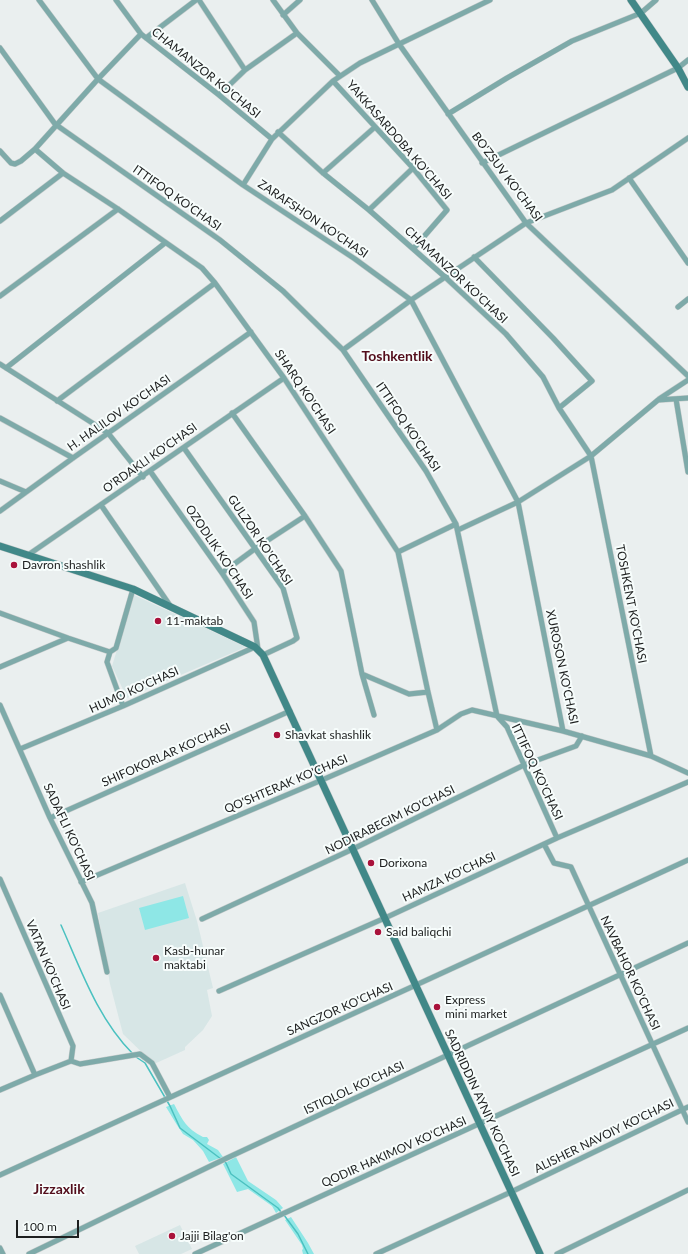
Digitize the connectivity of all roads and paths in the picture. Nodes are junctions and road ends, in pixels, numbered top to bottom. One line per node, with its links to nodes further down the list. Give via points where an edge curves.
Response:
1 (39, 0): 21 (street, ZARAFSHON KO'CHASI)
2 (116, 0): 13 (street, CHAMANZOR KO'CHASI)
3 (197, 0): 14 (street); 19 (street)
4 (273, 0): 11 (street, YAKKASARDOBA KO'CHASI)
5 (300, 0): 11 (street)
6 (372, 0): 15 (street, BO'ZSUV KO'CHASI)
7 (490, 0): 15 (street)
8 (631, 0): 10 (street)
9 (656, 0): 10 (street)
10 (641, 13): 18 (street); 25 (street, via 572,41)
11 (283, 15): 12 (street, YAKKASARDOBA KO'CHASI)
12 (297, 33): 19 (street); 20 (street, YAKKASARDOBA KO'CHASI)
13 (141, 34): 14 (street, CHAMANZOR KO'CHASI); 21 (street)
14 (146, 38): 24 (street, CHAMANZOR KO'CHASI)
15 (399, 44): 20 (street); 25 (street, BO'ZSUV KO'CHASI)
16 (0, 48): 26 (street, ITTIFOQ KO'CHASI)
17 (688, 60): 18 (street)
18 (678, 68): 23 (street); 33 (street)
19 (245, 70): 24 (street)
20 (340, 76): 22 (street)
21 (98, 78): 26 (street); 38 (street, ZARAFSHON KO'CHASI)
22 (333, 81): 27 (street, YAKKASARDOBA KO'CHASI); 28 (street)
23 (688, 87)
24 (219, 95): 30 (street, CHAMANZOR KO'CHASI)
25 (448, 114): 33 (street, BO'ZSUV KO'CHASI)
26 (56, 124): 31 (street); 54 (street, ITTIFOQ KO'CHASI, via 220,240 283,291)
27 (375, 127): 34 (street, YAKKASARDOBA KO'CHASI); 36 (street)
28 (278, 132): 30 (street); 36 (street, CHAMANZOR KO'CHASI)
29 (688, 138): 37 (street)
30 (272, 139): 38 (street)
31 (35, 149): 32 (street, via 15,164); 35 (street, SHARQ KO'CHASI)
32 (0, 151)
33 (482, 163): 42 (street, BO'ZSUV KO'CHASI)
34 (413, 168): 40 (street); 44 (street, YAKKASARDOBA KO'CHASI, via 447,210)
35 (63, 173): 39 (street, SHARQ KO'CHASI); 41 (street)
36 (323, 173): 40 (street, CHAMANZOR KO'CHASI)
37 (629, 178): 42 (street, via 612,190); 46 (street)
38 (243, 185): 51 (street, ZARAFSHON KO'CHASI)
39 (118, 209): 43 (street, SHARQ KO'CHASI); 49 (street)
40 (369, 210): 44 (street, CHAMANZOR KO'CHASI)
41 (0, 221)
42 (526, 223): 45 (street); 57 (street, BO'ZSUV KO'CHASI)
43 (165, 243): 48 (street, SHARQ KO'CHASI, via 202,268); 56 (street)
44 (414, 248): 47 (street, CHAMANZOR KO'CHASI)
45 (474, 258): 47 (street); 64 (street, via 592,381)
46 (688, 263)
47 (445, 277): 51 (street); 64 (street, CHAMANZOR KO'CHASI, via 506,334 543,377)
48 (215, 283): 53 (street, SHARQ KO'CHASI); 63 (street)
49 (0, 296)
50 (688, 299): 52 (street)
51 (411, 300): 54 (street); 76 (street, ZARAFSHON KO'CHASI)
52 (678, 307)
53 (250, 332): 58 (street, SHARQ KO'CHASI); 67 (street, H. HALILOV KO'CHASI)
54 (343, 350): 80 (street, ITTIFOQ KO'CHASI, via 426,471)
55 (0, 364): 56 (street)
56 (6, 368): 63 (street)
57 (688, 376)
58 (284, 378): 65 (street, O'RDAKLI KO'CHASI); 84 (street, SHARQ KO'CHASI)
59 (688, 380): 62 (street)
60 (688, 398): 61 (street)
61 (676, 399): 62 (street); 72 (street)
62 (658, 400): 69 (street)
63 (57, 401): 67 (street)
64 (560, 408): 69 (street, CHAMANZOR KO'CHASI)
65 (232, 413): 68 (street, O'RDAKLI KO'CHASI); 79 (street)
66 (0, 418): 70 (street)
67 (108, 433): 70 (street, H. HALILOV KO'CHASI); 73 (street)
68 (184, 448): 71 (street, O'RDAKLI KO'CHASI); 83 (street, GULZOR KO'CHASI)
69 (591, 456): 76 (street); 105 (street, TOSHKENT KO'CHASI)
70 (73, 458): 75 (street, H. HALILOV KO'CHASI)
71 (150, 471): 73 (street, O'RDAKLI KO'CHASI); 86 (street, OZODLIK KO'CHASI)
72 (688, 472)
73 (143, 477): 77 (street, O'RDAKLI KO'CHASI)
74 (0, 481): 75 (street)
75 (26, 492): 78 (street, H. HALILOV KO'CHASI)
76 (518, 502): 81 (street); 102 (street, XUROSON KO'CHASI)
77 (101, 505): 85 (street, O'RDAKLI KO'CHASI); 88 (street)
78 (0, 511)
79 (305, 516): 83 (street); 94 (street, via 341,571)
80 (456, 524): 81 (street, ITTIFOQ KO'CHASI); 84 (street)
81 (458, 530): 100 (street, ITTIFOQ KO'CHASI)
82 (0, 546): 85 (street)
83 (256, 548): 86 (street); 91 (street, GULZOR KO'CHASI, via 283,588 297,638 293,642)
84 (398, 552): 95 (street, SHARQ KO'CHASI)
85 (28, 555): 87 (street)
86 (222, 573): 91 (street, OZODLIK KO'CHASI, via 254,622)
87 (133, 589): 88 (street); 92 (street, via 116,648)
88 (172, 608): 91 (street)
89 (0, 613): 90 (street)
90 (68, 638): 92 (street); 93 (street)
91 (259, 650): 97 (street, HUMO KO'CHASI); 98 (street, SADRIDDIN AYNIY KO'CHASI)
92 (110, 652): 97 (street, via 107,662)
93 (0, 666)
94 (362, 674): 95 (street, via 409,694); 99 (street)
95 (428, 692): 101 (street, SHARQ KO'CHASI)
96 (0, 705): 104 (street, SADAFLI KO'CHASI)
97 (123, 706): 104 (street, HUMO KO'CHASI)
98 (290, 711): 108 (street, SADRIDDIN AYNIY KO'CHASI); 110 (street, SHIFOKORLAR KO'CHASI)
99 (374, 715)
100 (497, 716): 101 (street, QO'SHTERAK KO'CHASI, via 472,710); 102 (street, QO'SHTERAK KO'CHASI); 106 (street, ITTIFOQ KO'CHASI, via 507,727)
101 (437, 730): 108 (street, QO'SHTERAK KO'CHASI)
102 (564, 731): 103 (street, XUROSON KO'CHASI)
103 (582, 736): 105 (street, XUROSON KO'CHASI); 106 (street, NODIRABEGIM KO'CHASI, via 576,746)
104 (20, 750): 110 (street, SADAFLI KO'CHASI)
105 (651, 756): 107 (street, XUROSON KO'CHASI)
106 (524, 765): 111 (street, ITTIFOQ KO'CHASI); 113 (street, NODIRABEGIM KO'CHASI)
107 (688, 773)
108 (322, 780): 113 (street, SADRIDDIN AYNIY KO'CHASI); 116 (street, QO'SHTERAK KO'CHASI)
109 (688, 782): 111 (street, HAMZA KO'CHASI)
110 (50, 818): 116 (street, SADAFLI KO'CHASI)
111 (557, 838): 112 (street, HAMZA KO'CHASI)
112 (544, 844): 117 (street, NAVBAHOR KO'CHASI, via 554,864 571,867); 118 (street, HAMZA KO'CHASI)
113 (354, 849): 118 (street, SADRIDDIN AYNIY KO'CHASI); 119 (street, NODIRABEGIM KO'CHASI)
114 (688, 860): 117 (street, SANGZOR KO'CHASI)
115 (0, 879): 129 (street, VATAN KO'CHASI, via 73,1046)
116 (81, 882): 121 (street, SADAFLI KO'CHASI, via 92,903)
117 (589, 906): 122 (street, NAVBAHOR KO'CHASI); 123 (street, SANGZOR KO'CHASI)
118 (385, 918): 123 (street, SADRIDDIN AYNIY KO'CHASI); 124 (street, HAMZA KO'CHASI)
119 (202, 919)
120 (688, 943): 122 (street, ISTIQLOL KO'CHASI)
121 (107, 972)
122 (621, 974): 127 (street, NAVBAHOR KO'CHASI); 128 (street, ISTIQLOL KO'CHASI)
123 (416, 985): 128 (street, SADRIDDIN AYNIY KO'CHASI); 132 (street, SANGZOR KO'CHASI)
124 (219, 991)
125 (0, 994): 130 (street)
126 (688, 1028): 127 (street, QODIR HAKIMOV KO'CHASI)
127 (652, 1045): 134 (street, NAVBAHOR KO'CHASI); 136 (street, QODIR HAKIMOV KO'CHASI)
128 (448, 1055): 136 (street, SADRIDDIN AYNIY KO'CHASI); 142 (street, ISTIQLOL KO'CHASI)
129 (71, 1061): 130 (street); 132 (street, via 80,1064 140,1054 152,1063)
130 (35, 1075): 131 (street)
131 (0, 1090)
132 (170, 1097): 137 (street, SANGZOR KO'CHASI)
133 (688, 1107): 134 (street, ALISHER NAVOIY KO'CHASI)
134 (682, 1110): 135 (street, NAVBAHOR KO'CHASI); 139 (street, ALISHER NAVOIY KO'CHASI)
135 (688, 1122)
136 (480, 1124): 139 (street, SADRIDDIN AYNIY KO'CHASI); 143 (street, QODIR HAKIMOV KO'CHASI)
137 (0, 1175)
138 (688, 1190): 146 (street)
139 (510, 1192): 144 (street, ALISHER NAVOIY KO'CHASI); 145 (street, SADRIDDIN AYNIY KO'CHASI)
140 (0, 1248): 141 (street)
141 (3, 1254)
142 (29, 1254)
143 (195, 1254)
144 (376, 1254)
145 (540, 1254)
146 (556, 1254)

